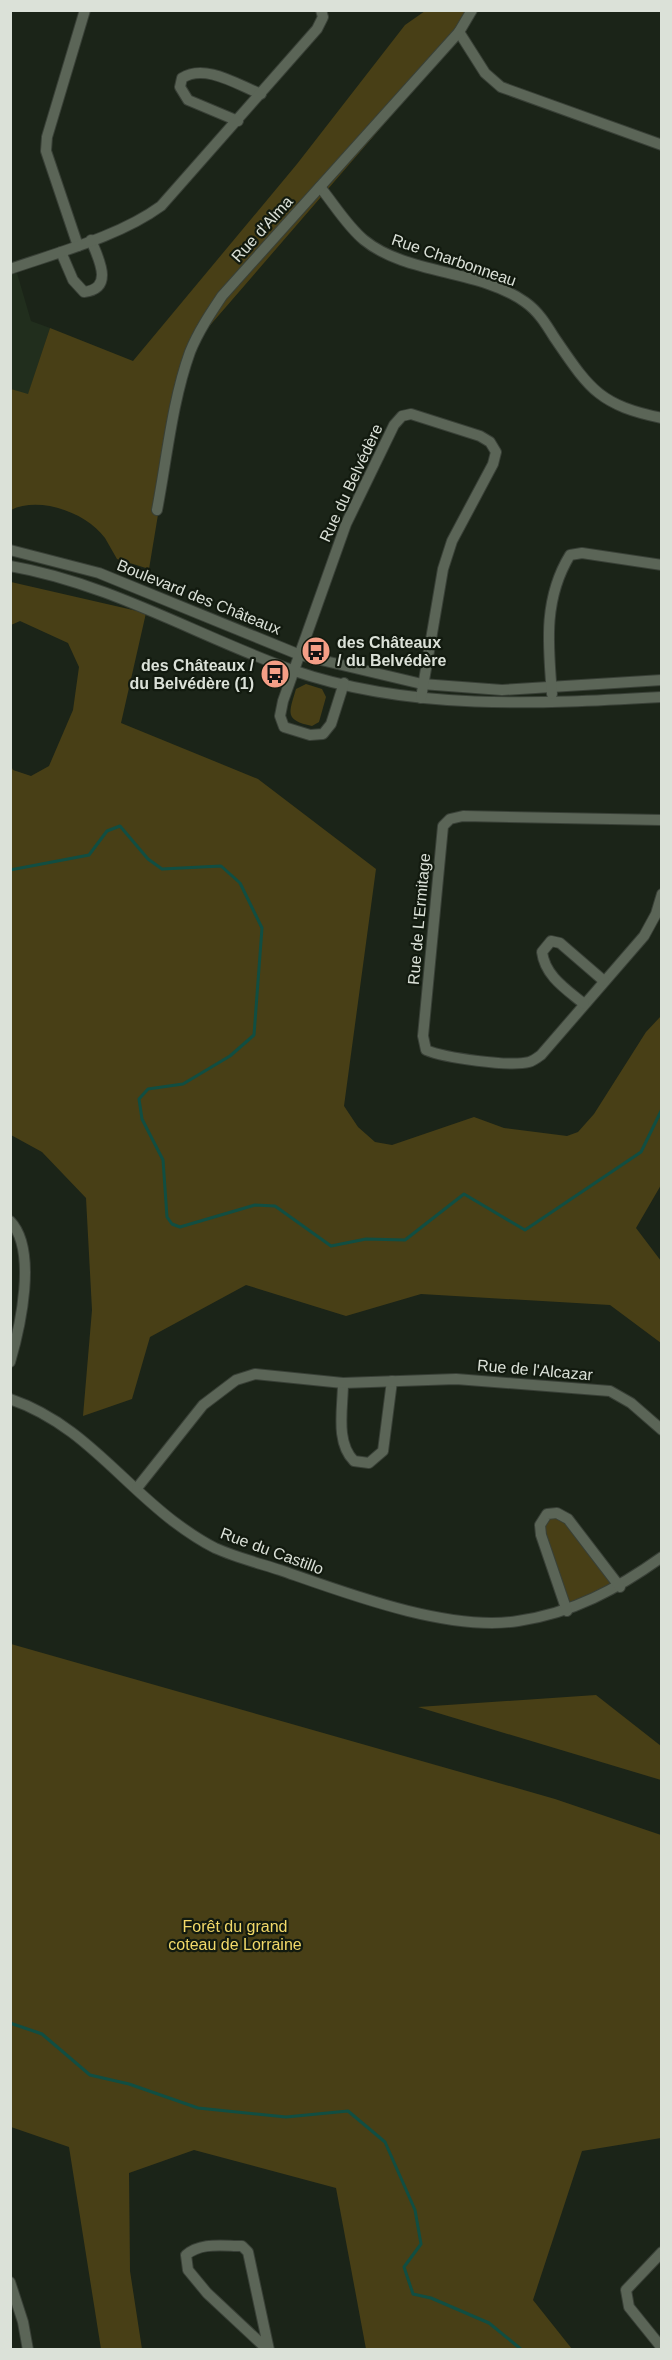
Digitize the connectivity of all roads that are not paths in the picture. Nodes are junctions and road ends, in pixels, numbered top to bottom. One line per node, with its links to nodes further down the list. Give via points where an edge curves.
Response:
1 (85, 10): 10 (street, via 46,151)
2 (321, 10): 5 (street, via 323,17 317,29)
3 (472, 10): 4 (street, Rue d'Alma)
4 (459, 32): 7 (street, via 485,73 501,87); 8 (street, Rue d'Alma)
5 (261, 94): 6 (street); 6 (street, via 203,72 192,72 182,78 180,87 188,100)
6 (238, 121): 9 (street, via 161,206 146,217)
7 (662, 146)
8 (320, 187): 13 (street, Rue Charbonneau, via 363,240 390,255 486,284 524,301 539,315 588,387 634,413); 14 (street, Rue d'Alma, via 222,296 202,326 182,383)
9 (92, 240): 10 (street); 11 (street, via 104,272 99,286 92,291 78,288)
10 (78, 246): 11 (street)
11 (61, 252): 12 (street)
12 (10, 269)
13 (662, 418)
14 (157, 510)
15 (10, 550): 18 (street, Boulevard des Châteaux, via 99,573)
16 (662, 565): 23 (street, via 582,553 570,555 551,599 547,634)
17 (10, 566): 19 (street, Boulevard des Châteaux, via 102,592)
18 (300, 655): 19 (street, Rue du Belvédère); 22 (street, Boulevard des Châteaux); 22 (street, Rue du Belvédère, via 346,524 394,424 411,414 480,436 496,452 442,569)
19 (294, 670): 21 (street, Boulevard des Châteaux); 21 (street, via 280,716 284,727 310,735 323,734 331,724)
20 (662, 680): 23 (street, Boulevard des Châteaux)
21 (344, 683): 25 (street, Boulevard des Châteaux)
22 (422, 684): 23 (street, Boulevard des Châteaux, via 502,690); 25 (street, Rue du Belvédère)
23 (551, 687): 26 (street)
24 (662, 697): 26 (street, Boulevard des Châteaux)
25 (421, 698): 26 (street, Boulevard des Châteaux)
26 (552, 704)
27 (662, 820): 30 (street, Rue de L'Ermitage, via 463,816 442,826 423,1036 426,1050 438,1055 530,1062 541,1055)
28 (662, 894): 29 (street, Rue de L'Ermitage, via 644,936)
29 (604, 981): 30 (street, Rue de L'Ermitage); 30 (street, via 560,943 552,941 542,952 550,975)
30 (584, 1004)
31 (10, 1221): 32 (street, via 22,1248 25,1272 23,1319)
32 (10, 1362)
33 (392, 1381): 34 (street, Rue de l'Alcazar); 34 (street, via 383,1451 369,1463 354,1461 345,1452); 36 (street, Rue de l'Alcazar, via 439,1378 610,1391)
34 (344, 1383): 37 (street, Rue de l'Alcazar, via 255,1374 236,1380 203,1405)
35 (10, 1399): 37 (street, Rue du Castillo, via 45,1413 68,1428)
36 (662, 1430)
37 (137, 1488): 40 (street, Rue du Castillo, via 173,1520 214,1547 342,1592 467,1621 516,1622)
38 (662, 1557): 39 (street, Rue du Castillo)
39 (620, 1587): 40 (street, Rue du Castillo); 40 (street, via 568,1519 557,1513 547,1514 540,1525 541,1535)
40 (567, 1611)
41 (662, 2252): 43 (street, via 626,2290 629,2307)
42 (10, 2282): 44 (street)
43 (662, 2348)
44 (28, 2349)
45 (268, 2349): 45 (street, via 248,2252 242,2246 194,2248 186,2255 188,2270 207,2293)

